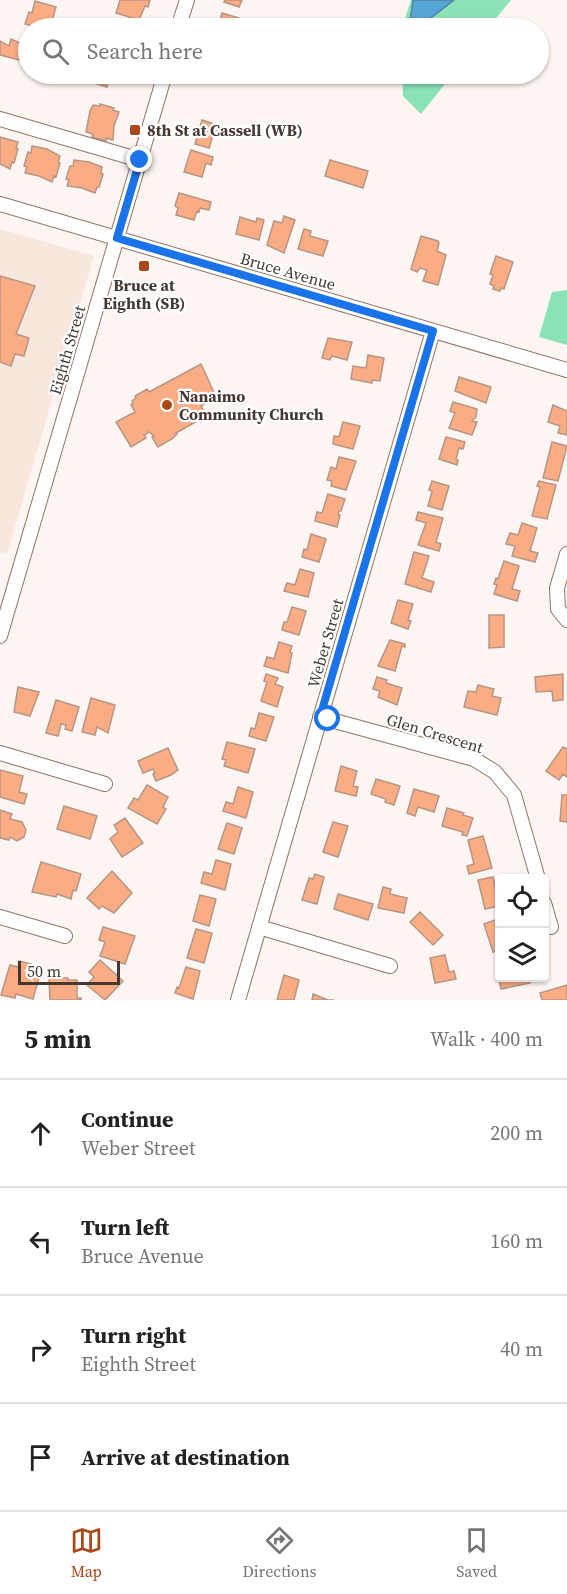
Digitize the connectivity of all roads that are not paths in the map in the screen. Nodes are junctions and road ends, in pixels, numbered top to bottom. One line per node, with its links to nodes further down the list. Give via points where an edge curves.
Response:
1 (187, 0): 2 (street)
2 (181, 18)
3 (162, 84): 5 (street, Eighth Street)
4 (0, 119): 5 (street)
5 (140, 160): 7 (street, Eighth Street)
6 (0, 204): 7 (street, Bruce Avenue)
7 (117, 238): 8 (street, Bruce Avenue); 12 (street, Eighth Street)
8 (433, 331): 9 (street, Bruce Avenue); 13 (street, Weber Street)
9 (567, 370)
10 (567, 554): 11 (street, via 557,588 558,609)
11 (567, 620)
12 (0, 636)
13 (320, 717): 16 (street, Glen Crescent, via 474,759 495,772 514,795); 19 (street, Weber Street)
14 (0, 753): 15 (street)
15 (105, 784)
16 (537, 874)
17 (0, 917): 21 (street)
18 (549, 920): 20 (street)
19 (259, 927): 22 (street); 23 (street, Weber Street)
20 (551, 927)
21 (65, 936)
22 (390, 966)
23 (238, 1000)

